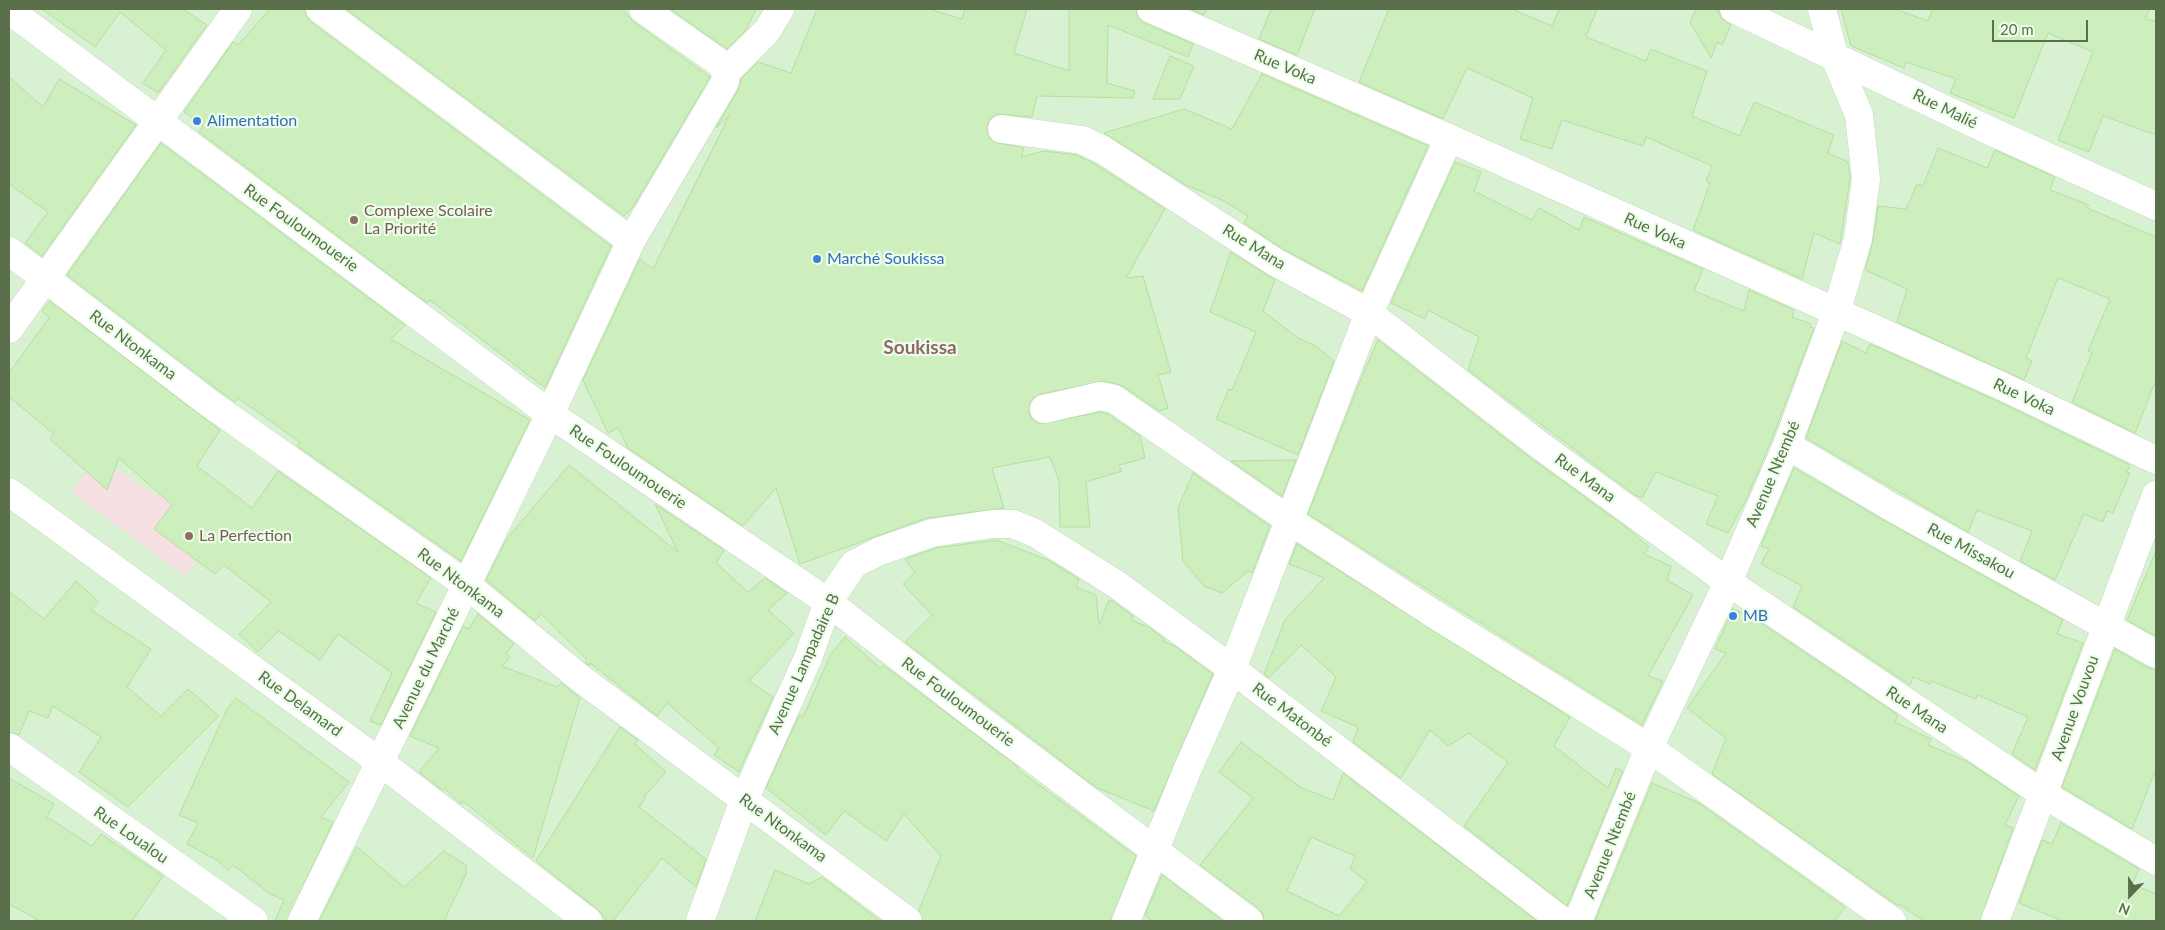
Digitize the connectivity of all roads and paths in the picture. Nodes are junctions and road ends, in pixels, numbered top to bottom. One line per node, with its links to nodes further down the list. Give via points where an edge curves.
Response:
1 (238, 9): 11 (street)
2 (320, 9): 15 (street)
3 (643, 9): 10 (street, via 720,63)
4 (780, 9): 10 (street, via 768,30)
5 (1151, 9): 13 (street, Rue Voka)
6 (1734, 9): 9 (street, Rue Malié)
7 (1822, 9): 9 (street, Avenue Ntembé)
8 (9, 10): 11 (street, Rue Fouloumouerie)
9 (1834, 55): 14 (street, Rue Malié); 19 (street, Avenue Ntembé, via 1859,115 1866,179 1858,239)
10 (726, 72): 15 (street, Avenue du Marché, via 725,82)
11 (156, 122): 17 (street); 22 (street, Rue Fouloumouerie)
12 (1002, 129): 18 (street, Rue Mana, via 1082,140 1103,150 1275,262)
13 (1449, 138): 18 (street); 19 (street, Rue Voka)
14 (2156, 206)
15 (631, 241): 22 (street, Avenue du Marché)
16 (9, 251): 17 (street, Rue Ntonkama)
17 (45, 278): 20 (street); 30 (street, Rue Ntonkama, via 209,403)
18 (1370, 313): 27 (street); 29 (street, Rue Mana, via 1538,444)
19 (1836, 313): 23 (street, Avenue Ntembé); 24 (street, Rue Voka, via 2004,387)
20 (9, 329)
21 (1044, 410): 27 (street, via 1100,396 1114,400)
22 (550, 414): 30 (street, Avenue du Marché); 31 (street, Rue Fouloumouerie)
23 (1787, 445): 29 (street, Avenue Ntembé); 32 (street, Rue Missakou)
24 (2156, 460)
25 (9, 492): 37 (street, Rue Delamard)
26 (2156, 495): 32 (street, Avenue Vouvou)
27 (1289, 520): 34 (street); 36 (street)
28 (1013, 524): 31 (street, Avenue Lampadaire B, via 932,533 880,551 854,564); 34 (street, Rue Matonbé, via 1035,533 1116,584)
29 (1728, 582): 36 (street, Avenue Ntembé); 38 (street, Rue Mana)
30 (467, 585): 37 (street, Avenue du Marché); 39 (street, Rue Ntonkama, via 580,678)
31 (828, 602): 39 (street, Avenue Lampadaire B, via 808,658); 40 (street, Rue Fouloumouerie)
32 (2106, 626): 33 (street, Rue Missakou); 38 (street, Avenue Vouvou)
33 (2156, 654)
34 (1232, 669): 40 (street); 49 (street, Rue Matonbé)
35 (9, 747): 42 (street, Rue Loualou)
36 (1649, 748): 50 (street, Avenue Ntembé); 51 (street)
37 (380, 762): 43 (street, Avenue du Marché); 44 (street, Rue Delamard)
38 (2043, 794): 41 (street, Rue Mana); 52 (street, Avenue Vouvou)
39 (744, 800): 45 (street, Avenue Lampadaire B); 46 (street, Rue Ntonkama)
40 (1155, 849): 47 (street); 48 (street, Rue Fouloumouerie)
41 (2156, 861)
42 (254, 921)
43 (302, 921)
44 (588, 921)
45 (700, 921)
46 (908, 921)
47 (1126, 921)
48 (1249, 921)
49 (1562, 921)
50 (1578, 921)
51 (1892, 921)
52 (1995, 921)

